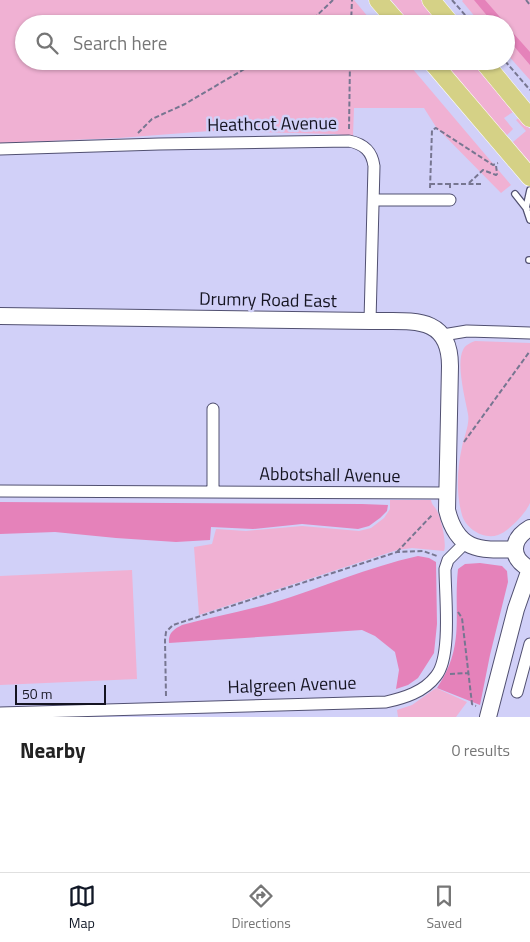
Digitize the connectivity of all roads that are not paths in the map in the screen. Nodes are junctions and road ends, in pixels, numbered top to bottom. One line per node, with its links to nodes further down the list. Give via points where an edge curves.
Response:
1 (378, 0): 3 (main road)
2 (431, 0): 4 (main road)
3 (391, 15)
4 (444, 15)
5 (439, 70): 9 (main road)
6 (490, 70): 7 (main road)
7 (530, 118)
8 (0, 149): 12 (street, Heathcot Avenue, via 349,141 364,145 373,159)
9 (530, 177)
10 (530, 190): 14 (lane)
11 (515, 194): 14 (lane)
12 (374, 200): 13 (street); 17 (street, Heathcot Avenue)
13 (450, 200)
14 (528, 210): 15 (lane)
15 (530, 220)
16 (0, 316): 17 (street, Drumry Road East)
17 (370, 321): 19 (street, Drumry Road East, via 420,323 437,329)
18 (530, 333): 19 (street, via 467,330)
19 (443, 335): 23 (street, via 450,360)
20 (213, 409): 22 (street)
21 (0, 490): 22 (street, Abbotshall Avenue)
22 (213, 491): 23 (street, Abbotshall Avenue)
23 (447, 493): 25 (street, via 451,524)
24 (530, 528): 26 (street, via 522,532)
25 (464, 543): 26 (street, via 481,549); 31 (street, Halgreen Avenue, via 448,560 445,569 444,660 437,675 426,686 386,702)
26 (515, 549): 27 (street, via 519,561)
27 (530, 569): 33 (street)
28 (530, 644): 29 (street)
29 (527, 665): 30 (street)
30 (517, 692)
31 (184, 712): 32 (street, Halgreen Avenue, via 166,708)
32 (0, 713)
33 (488, 715)

